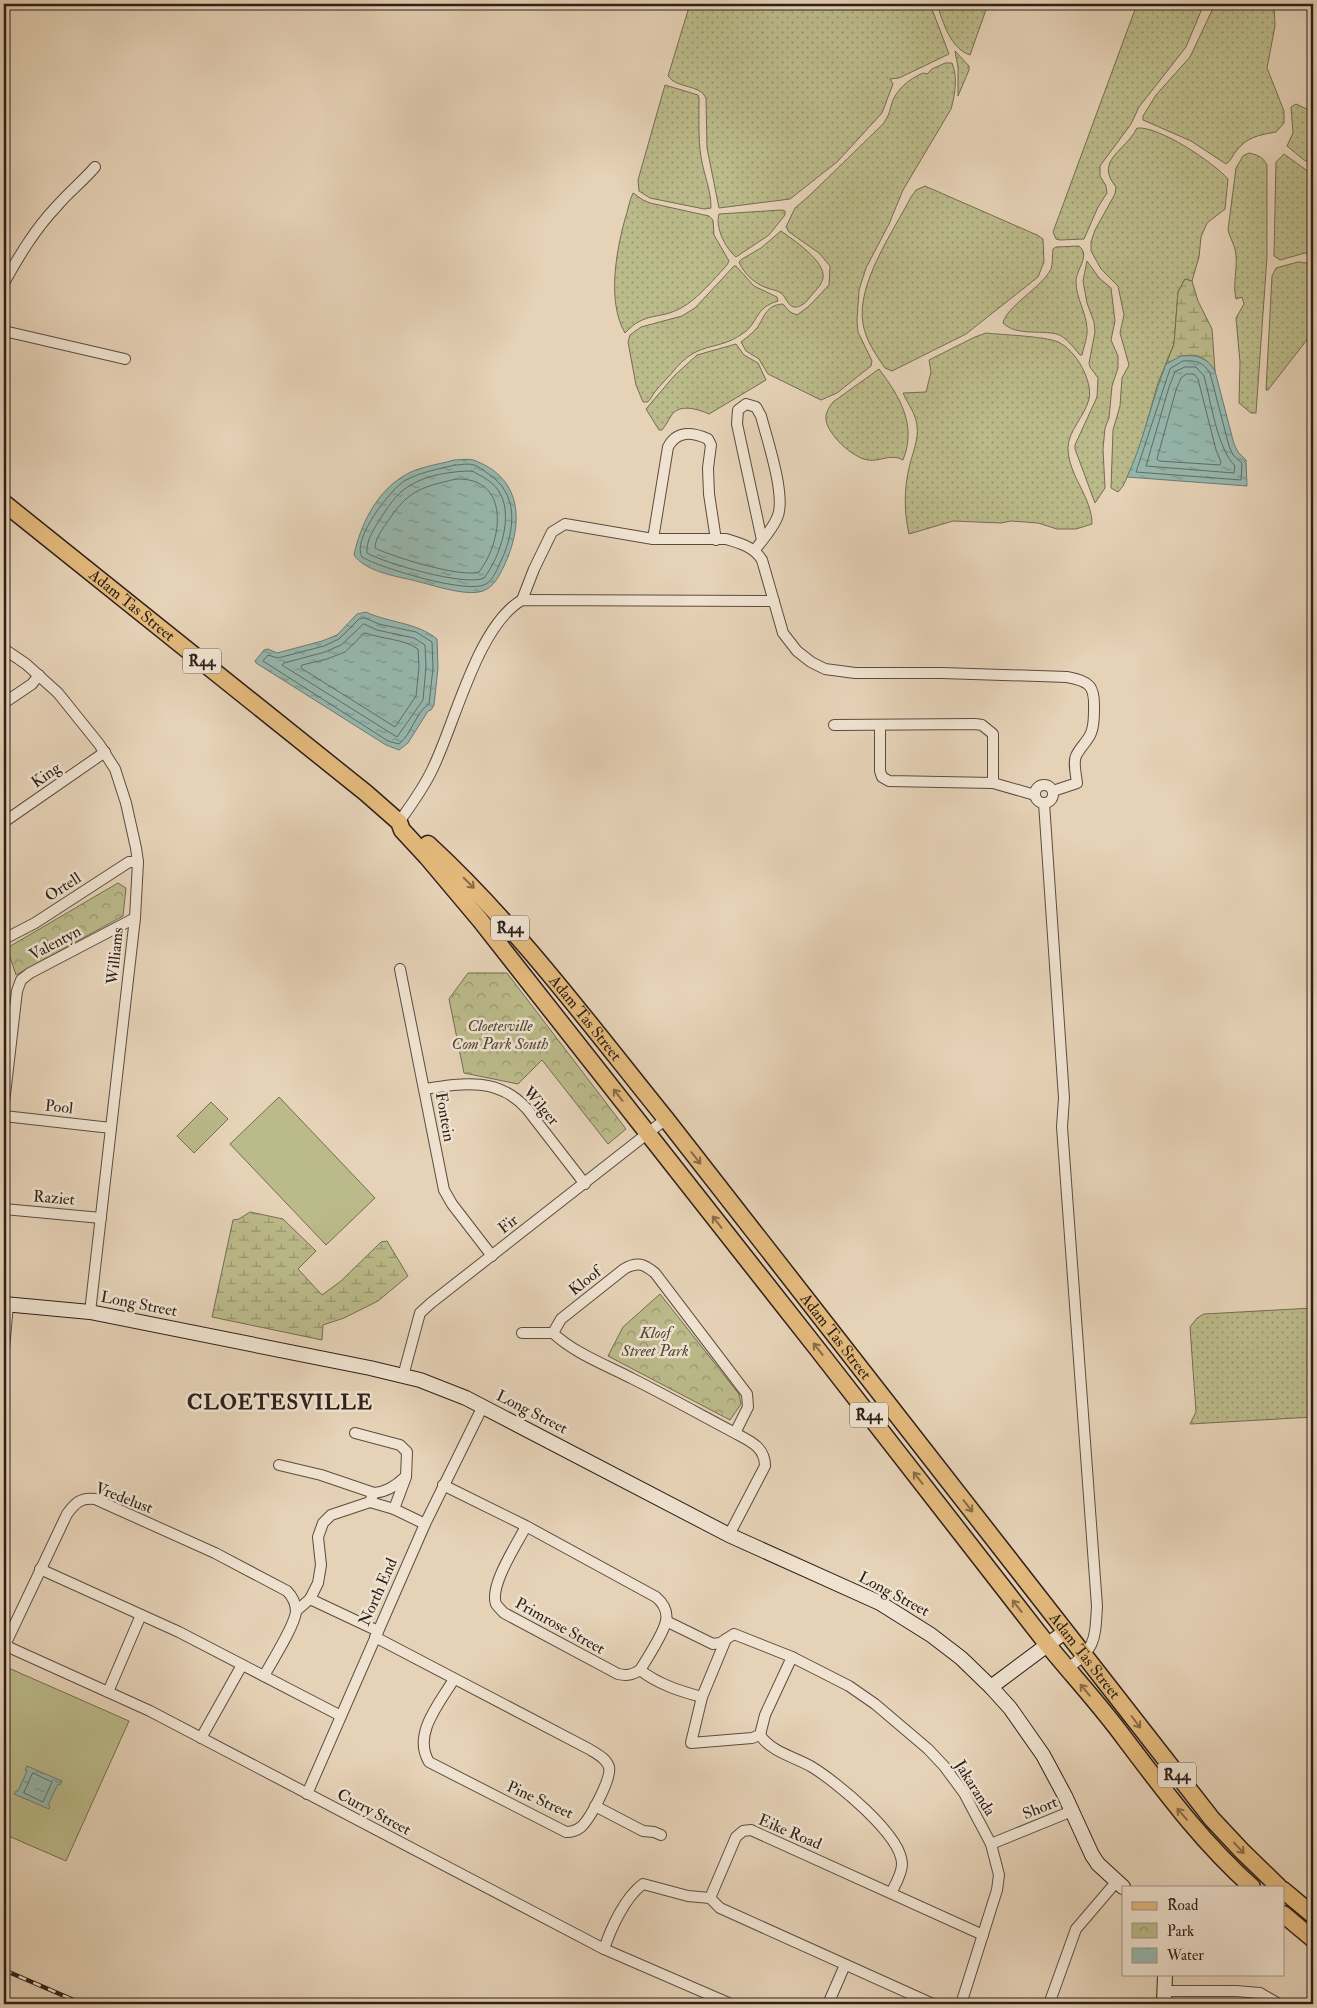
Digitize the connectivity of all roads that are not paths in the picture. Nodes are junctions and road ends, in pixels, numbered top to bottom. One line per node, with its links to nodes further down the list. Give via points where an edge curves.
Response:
1 (95, 167): 2 (street, via 57,205 34,234)
2 (4, 283)
3 (4, 331): 4 (street)
4 (125, 359)
5 (4, 503): 23 (main road, Adam Tas Street / R44)
6 (653, 539): 7 (street); 7 (street, via 668,448 676,437 688,433 708,439 711,445 708,481); 10 (street, via 574,525 558,527 552,532)
7 (716, 540): 9 (street, via 726,539)
8 (762, 540): 8 (street, via 777,518 780,495 762,416 756,407 746,404 738,410 737,424); 9 (street)
9 (755, 550): 11 (street, via 762,560)
10 (522, 600): 11 (street); 23 (street, via 488,635 432,770)
11 (774, 601): 19 (street, via 783,633 797,651 825,669 855,673 1067,677 1086,682 1094,693 1094,717 1092,733 1076,757 1077,783)
12 (4, 649): 13 (street, Williams)
13 (39, 675): 14 (street, via 32,684); 17 (street, Williams, via 58,693)
14 (4, 703)
15 (834, 725): 16 (street)
16 (880, 725): 18 (street, via 880,771 882,777 889,781); 18 (street, via 982,725 993,734)
17 (105, 752): 22 (street, King); 24 (street, Williams, via 126,803)
18 (993, 783): 20 (street)
19 (1053, 791): 20 (street, via 1043,784); 21 (street, via 1050,801)
20 (1034, 795): 21 (street)
21 (1044, 803): 65 (street, via 1064,1098 1062,1127 1097,1606 1095,1633)
22 (4, 822)
23 (399, 822): 31 (main road, Adam Tas Street / R44, one-way to 31, via 406,824 470,883); 33 (main road, Adam Tas Street / R44, one-way to 23, via 458,893 402,830)
24 (138, 862): 25 (street, Williams); 26 (street, Ortell, via 130,862 35,923)
25 (135, 918): 29 (street, Valentyn, via 22,980 16,1000); 32 (street, Williams)
26 (4, 939)
27 (400, 969): 28 (street, Fontein)
28 (425, 1090): 34 (street, Wilger, via 470,1084 509,1092 527,1109); 37 (street, Fontein, via 444,1190)
29 (4, 1103)
30 (4, 1116): 32 (street, Pool)
31 (666, 1119): 33 (street, Fir); 60 (main road, Adam Tas Street / R44, one-way to 60)
32 (111, 1128): 36 (street, Williams)
33 (648, 1134): 34 (street, Fir); 63 (main road, Adam Tas Street / R44, one-way to 33)
34 (585, 1184): 37 (street, Fir)
35 (4, 1208): 36 (street, Raziet)
36 (101, 1218): 39 (street, Williams)
37 (492, 1256): 43 (street, Fir, via 420,1313)
38 (6, 1304): 39 (street, Long Street); 42 (street)
39 (90, 1312): 43 (street, Long Street)
40 (522, 1333): 41 (street)
41 (553, 1333): 46 (street, via 562,1342); 46 (street, Kloof, via 561,1319 624,1269 635,1264 647,1266 747,1394 748,1407)
42 (4, 1349)
43 (403, 1376): 44 (street, Long Street, via 445,1389)
44 (483, 1406): 49 (street, North End); 54 (street, Long Street)
45 (355, 1433): 48 (street, via 406,1449)
46 (735, 1433): 54 (street, via 762,1450 765,1466)
47 (279, 1465): 50 (street, via 321,1475)
48 (406, 1477): 50 (street); 51 (street)
49 (443, 1485): 52 (street, North End); 53 (street)
50 (372, 1498): 51 (street); 56 (street, via 331,1515 323,1523 318,1537 321,1574)
51 (394, 1510): 52 (street)
52 (425, 1524): 61 (street, North End)
53 (526, 1526): 59 (street, via 656,1597 665,1609); 69 (street, Primrose Street, via 497,1582 497,1605 504,1613 618,1674 633,1674)
54 (729, 1535): 72 (street, Long Street, via 880,1603 906,1618 961,1658)
55 (40, 1569): 57 (street, Vredelust, via 66,1514 78,1500 87,1498 215,1553 281,1586 292,1596); 58 (street); 64 (street, Vredelust)
56 (310, 1598): 57 (street); 61 (street, Pine Street)
57 (296, 1611): 70 (street)
58 (141, 1615): 67 (street); 73 (street)
59 (666, 1621): 62 (street, via 714,1644); 69 (street)
60 (1066, 1631): 63 (street); 65 (main road, Adam Tas Street / R44)
61 (376, 1634): 71 (street, Pine Street); 75 (street, North End)
62 (726, 1639): 66 (street, Jakaranda, via 734,1634 742,1636); 74 (street)
63 (1047, 1644): 68 (main road, Adam Tas Street / R44); 72 (street)
64 (5, 1645): 73 (street, Curry Street)
65 (1086, 1655): 68 (street); 85 (main road, Adam Tas Street / R44, one-way to 85, via 1212,1819)
66 (792, 1657): 76 (street, via 765,1715); 82 (street, Jakaranda, via 848,1686 928,1749 964,1794)
67 (242, 1665): 70 (street); 77 (street)
68 (1068, 1669): 84 (main road, Adam Tas Street / R44, one-way to 68, via 1171,1802 1125,1738)
69 (640, 1670): 74 (street, via 678,1691)
70 (264, 1676): 75 (street)
71 (454, 1679): 79 (street, Pine Street, via 602,1757 610,1772); 79 (street, Pine Street, via 424,1734 423,1751 429,1762 566,1832 580,1828)
72 (992, 1687): 80 (street, Long Street, via 1043,1755)
73 (108, 1692): 77 (street, Curry Street)
74 (702, 1697): 76 (street, via 691,1743)
75 (341, 1716): 78 (street, North End)
76 (760, 1735): 87 (street, via 765,1744 814,1768 882,1826 898,1851 902,1864)
77 (201, 1738): 78 (street, Curry Street)
78 (307, 1794): 93 (street, Curry Street)
79 (596, 1806): 81 (street, via 643,1831)
80 (1072, 1811): 82 (street, Short); 83 (street, Long Street, via 1092,1856)
81 (661, 1835)
82 (991, 1844): 91 (street, Jakaranda, via 999,1881)
83 (1120, 1884): 102 (street, via 1076,1930)
84 (1251, 1886)
85 (1278, 1886)
86 (1284, 1891): 90 (main road)
87 (891, 1893): 88 (street, Eike Road, via 746,1830 733,1842); 91 (street, Eike Road)
88 (710, 1898): 93 (street, via 688,1896 643,1884 617,1918); 94 (street, via 720,1908)
89 (1284, 1915): 92 (main road)
90 (1313, 1915)
91 (983, 1936): 101 (street, Jakaranda)
92 (1313, 1938)
93 (604, 1949): 98 (street, Curry Street)
94 (845, 1965): 99 (street); 100 (street)
95 (1165, 1976): 96 (street)
96 (1164, 1998): 97 (street, via 1236,1991 1260,1993)
97 (1275, 2003)
98 (730, 2004)
99 (828, 2004)
100 (932, 2004)
101 (961, 2004)
102 (1049, 2004)

